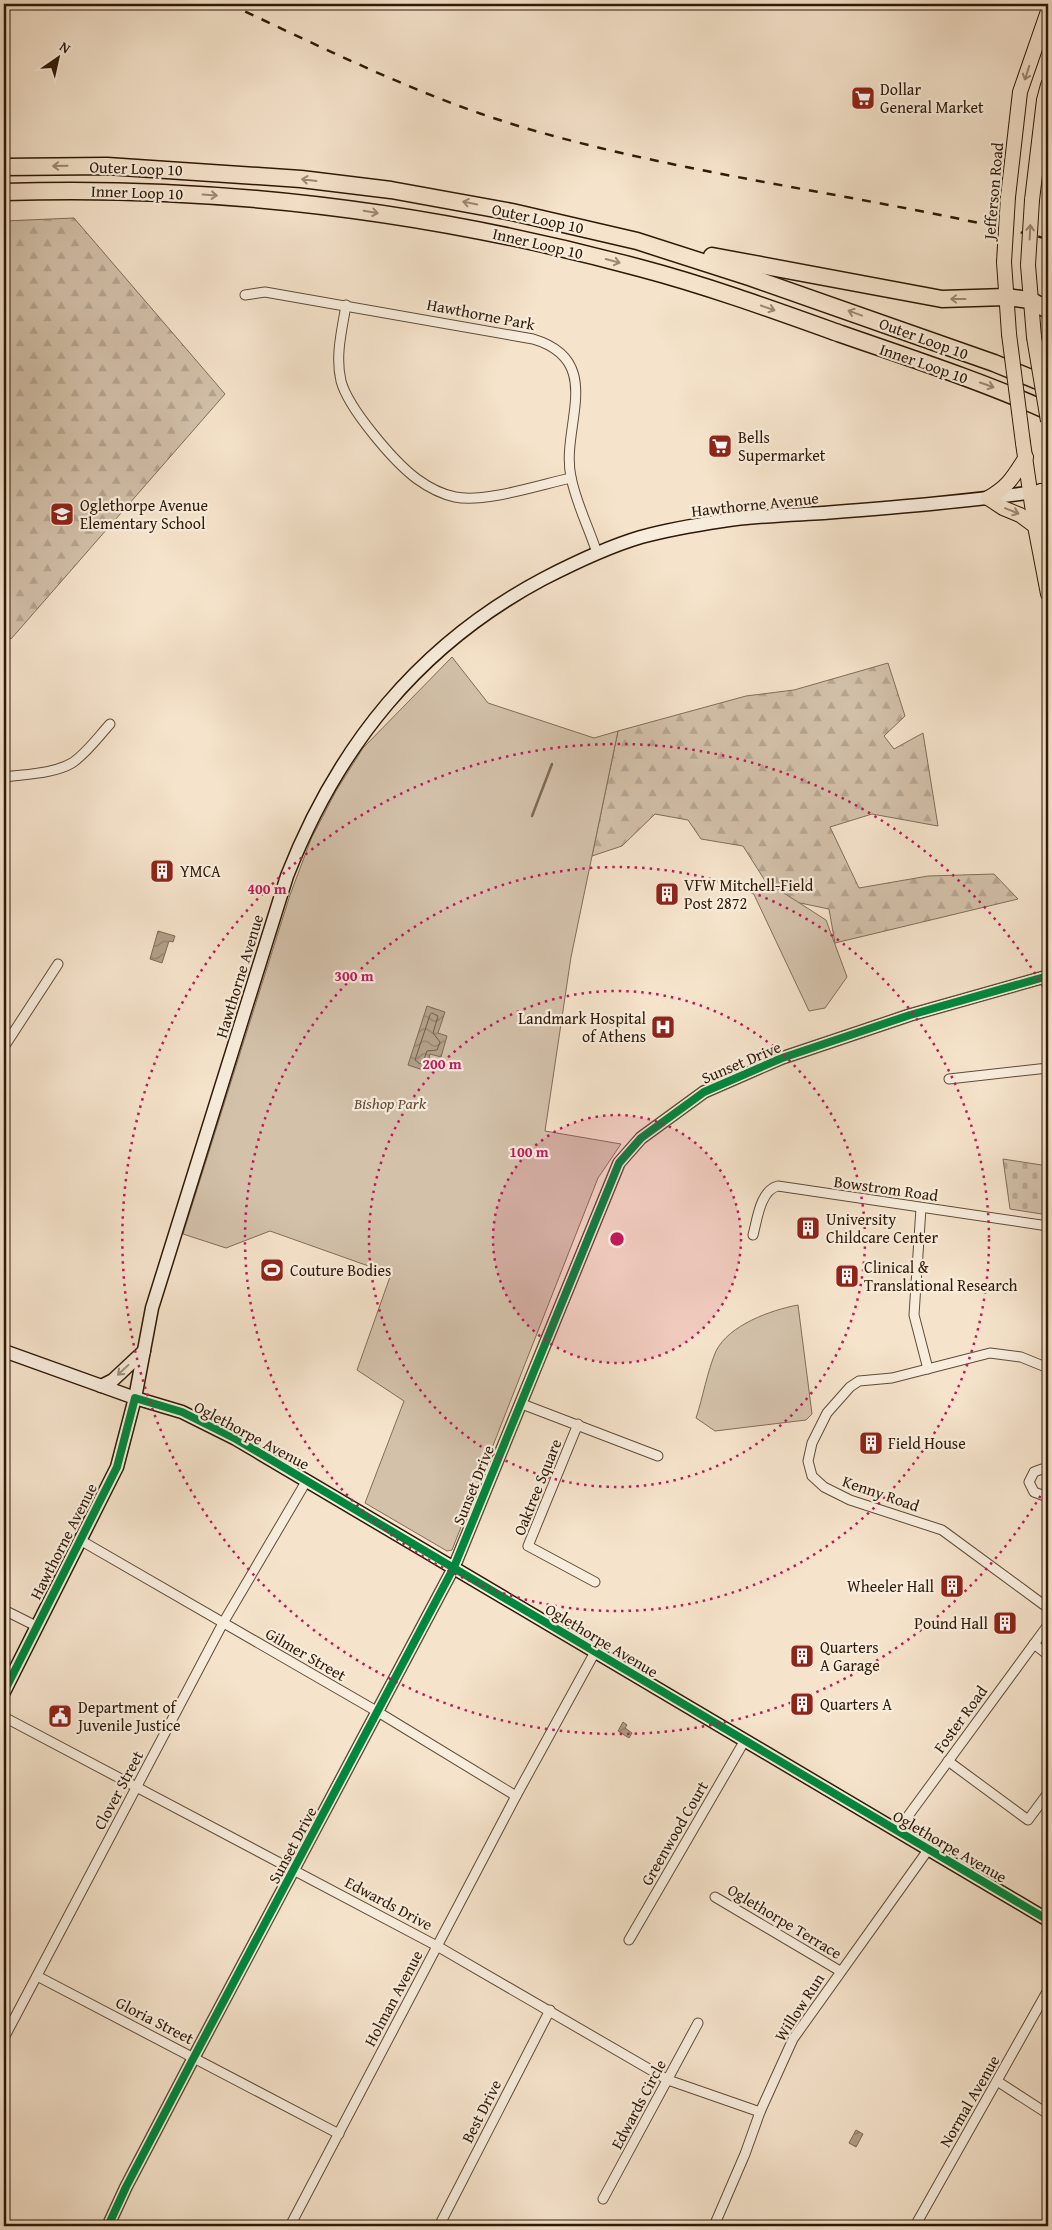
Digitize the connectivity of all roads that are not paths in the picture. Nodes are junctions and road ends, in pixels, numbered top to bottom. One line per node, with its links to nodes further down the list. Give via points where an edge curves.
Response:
1 (1048, 11): 7 (highway, Jefferson Road, one-way to 7, bridge, via 1020,92 1008,198 1004,262)
2 (1048, 85): 8 (highway, one-way to 2, bridge, via 1028,265 1032,200)
3 (4, 167): 5 (highway, Outer Loop 10, one-way to 3, via 455,200 301,179 108,166)
4 (4, 192): 12 (highway, Inner Loop 10, one-way to 12, via 110,191 264,199 346,208 501,234 642,268 725,294 996,388)
5 (637, 241): 7 (highway, one-way to 5, via 930,297); 11 (highway, Outer Loop 10, one-way to 5, via 994,363 803,294)
6 (245, 295): 9 (street, Hawthorne Park, via 265,292)
7 (1006, 297): 8 (highway); 14 (highway, Jefferson Road, bridge, via 1008,334)
8 (1030, 300): 10 (highway); 11 (highway, bridge, via 1034,337)
9 (346, 305): 15 (street, Hawthorne Park, via 533,339 554,348 568,363 576,382); 15 (street, via 339,357 345,393 360,417 418,480 444,494 469,498)
10 (1048, 310)
11 (1046, 390): 13 (highway, bridge)
12 (1048, 411)
13 (1048, 421)
14 (1026, 457): 16 (highway, Jefferson Road); 17 (highway, via 1004,489)
15 (571, 478): 20 (street, Hawthorne Park)
16 (1040, 492): 17 (main road, Hawthorne Avenue); 18 (highway); 19 (highway)
17 (988, 498): 18 (highway, one-way to 18); 20 (main road, Hawthorne Avenue, via 724,521 640,537)
18 (1035, 526): 21 (highway)
19 (1048, 532)
20 (597, 553): 33 (main road, Hawthorne Avenue, via 509,598 459,633 421,668 366,729 330,785 302,838 287,876 153,1304)
21 (1048, 594)
22 (110, 724): 23 (street, via 71,763 55,770)
23 (4, 776)
24 (58, 964): 26 (street)
25 (1048, 976): 38 (street, Sunset Drive, via 910,1015 779,1060 704,1092 646,1133 618,1163)
26 (4, 1047)
27 (1048, 1068): 28 (street)
28 (949, 1079)
29 (921, 1208): 30 (street, Bowstrom Road); 31 (street, Bowstrom Road, via 778,1186 765,1196); 35 (street, via 914,1315)
30 (1048, 1226)
31 (753, 1235)
32 (4, 1351): 36 (main road, Oglethorpe Avenue)
33 (144, 1351): 36 (main road, one-way to 36, via 113,1380); 37 (main road, Hawthorne Avenue)
34 (1048, 1368): 35 (street, Kenny Road, via 1001,1353 978,1355)
35 (928, 1369): 47 (street, Kenny Road, via 892,1378 863,1380 850,1387 816,1432 809,1453 808,1466 812,1476 824,1487 850,1500 942,1530)
36 (100, 1386): 37 (main road, Oglethorpe Avenue)
37 (135, 1398): 42 (main road, Oglethorpe Avenue, via 182,1412); 44 (main road, Hawthorne Avenue, via 117,1467)
38 (522, 1404): 39 (street, Oaktree Square); 45 (street, Sunset Drive)
39 (578, 1424): 40 (street, Oaktree Square); 46 (street, Oaktree Square, via 528,1546)
40 (658, 1456)
41 (1048, 1471): 43 (street, via 1034,1472 1029,1482 1034,1492)
42 (307, 1480): 45 (main road, Oglethorpe Avenue); 49 (street, Clover Street)
43 (1048, 1493)
44 (80, 1540): 49 (street, Gilmer Street); 51 (main road, Hawthorne Avenue)
45 (454, 1567): 53 (main road, Oglethorpe Avenue); 56 (street, Sunset Drive)
46 (595, 1582)
47 (1048, 1608)
48 (4, 1610): 51 (street)
49 (223, 1624): 56 (street, Gilmer Street); 60 (street, Clover Street)
50 (1048, 1625): 52 (street, Foster Road)
51 (36, 1626): 55 (main road, Hawthorne Avenue)
52 (1034, 1644): 54 (street); 59 (street, Foster Road)
53 (595, 1652): 58 (main road, Oglethorpe Avenue); 62 (street, Holman Avenue)
54 (1048, 1655)
55 (4, 1692)
56 (378, 1712): 62 (street, Gilmer Street); 65 (street, Sunset Drive)
57 (4, 1717): 60 (street, Edwards Drive)
58 (745, 1740): 63 (main road, Oglethorpe Avenue); 68 (street, Greenwood Court)
59 (948, 1761): 61 (street, via 1028,1820); 63 (street, Foster Road)
60 (137, 1788): 65 (street, Edwards Drive); 71 (street, Clover Street)
61 (1048, 1793)
62 (516, 1796): 69 (street, Holman Avenue)
63 (897, 1831): 64 (main road, Oglethorpe Avenue)
64 (928, 1850): 67 (main road, Oglethorpe Avenue); 70 (street, Willow Run)
65 (294, 1870): 69 (street, Edwards Drive); 76 (street, Sunset Drive)
66 (714, 1896): 70 (street, Oglethorpe Terrace)
67 (1048, 1920)
68 (629, 1940)
69 (437, 1946): 73 (street, Edwards Drive); 81 (street, Holman Avenue)
70 (840, 1971): 79 (street, Willow Run, via 793,2039)
71 (36, 1976): 75 (street, Clover Street); 76 (street, Gloria Street)
72 (1048, 1990): 78 (street, Normal Avenue)
73 (550, 2010): 77 (street, Edwards Drive); 85 (street, Best Drive)
74 (698, 2023): 77 (street, Edwards Circle)
75 (4, 2038)
76 (194, 2057): 81 (street, Gloria Street); 83 (street, Sunset Drive)
77 (668, 2080): 79 (street, Edwards Drive); 82 (street, Edwards Circle)
78 (997, 2081): 80 (street); 87 (street, Normal Avenue)
79 (760, 2112): 86 (street, Willow Run)
80 (1048, 2114)
81 (339, 2134): 84 (street, Holman Avenue)
82 (603, 2199)
83 (108, 2226)
84 (290, 2226)
85 (439, 2226)
86 (714, 2226)
87 (915, 2226)

